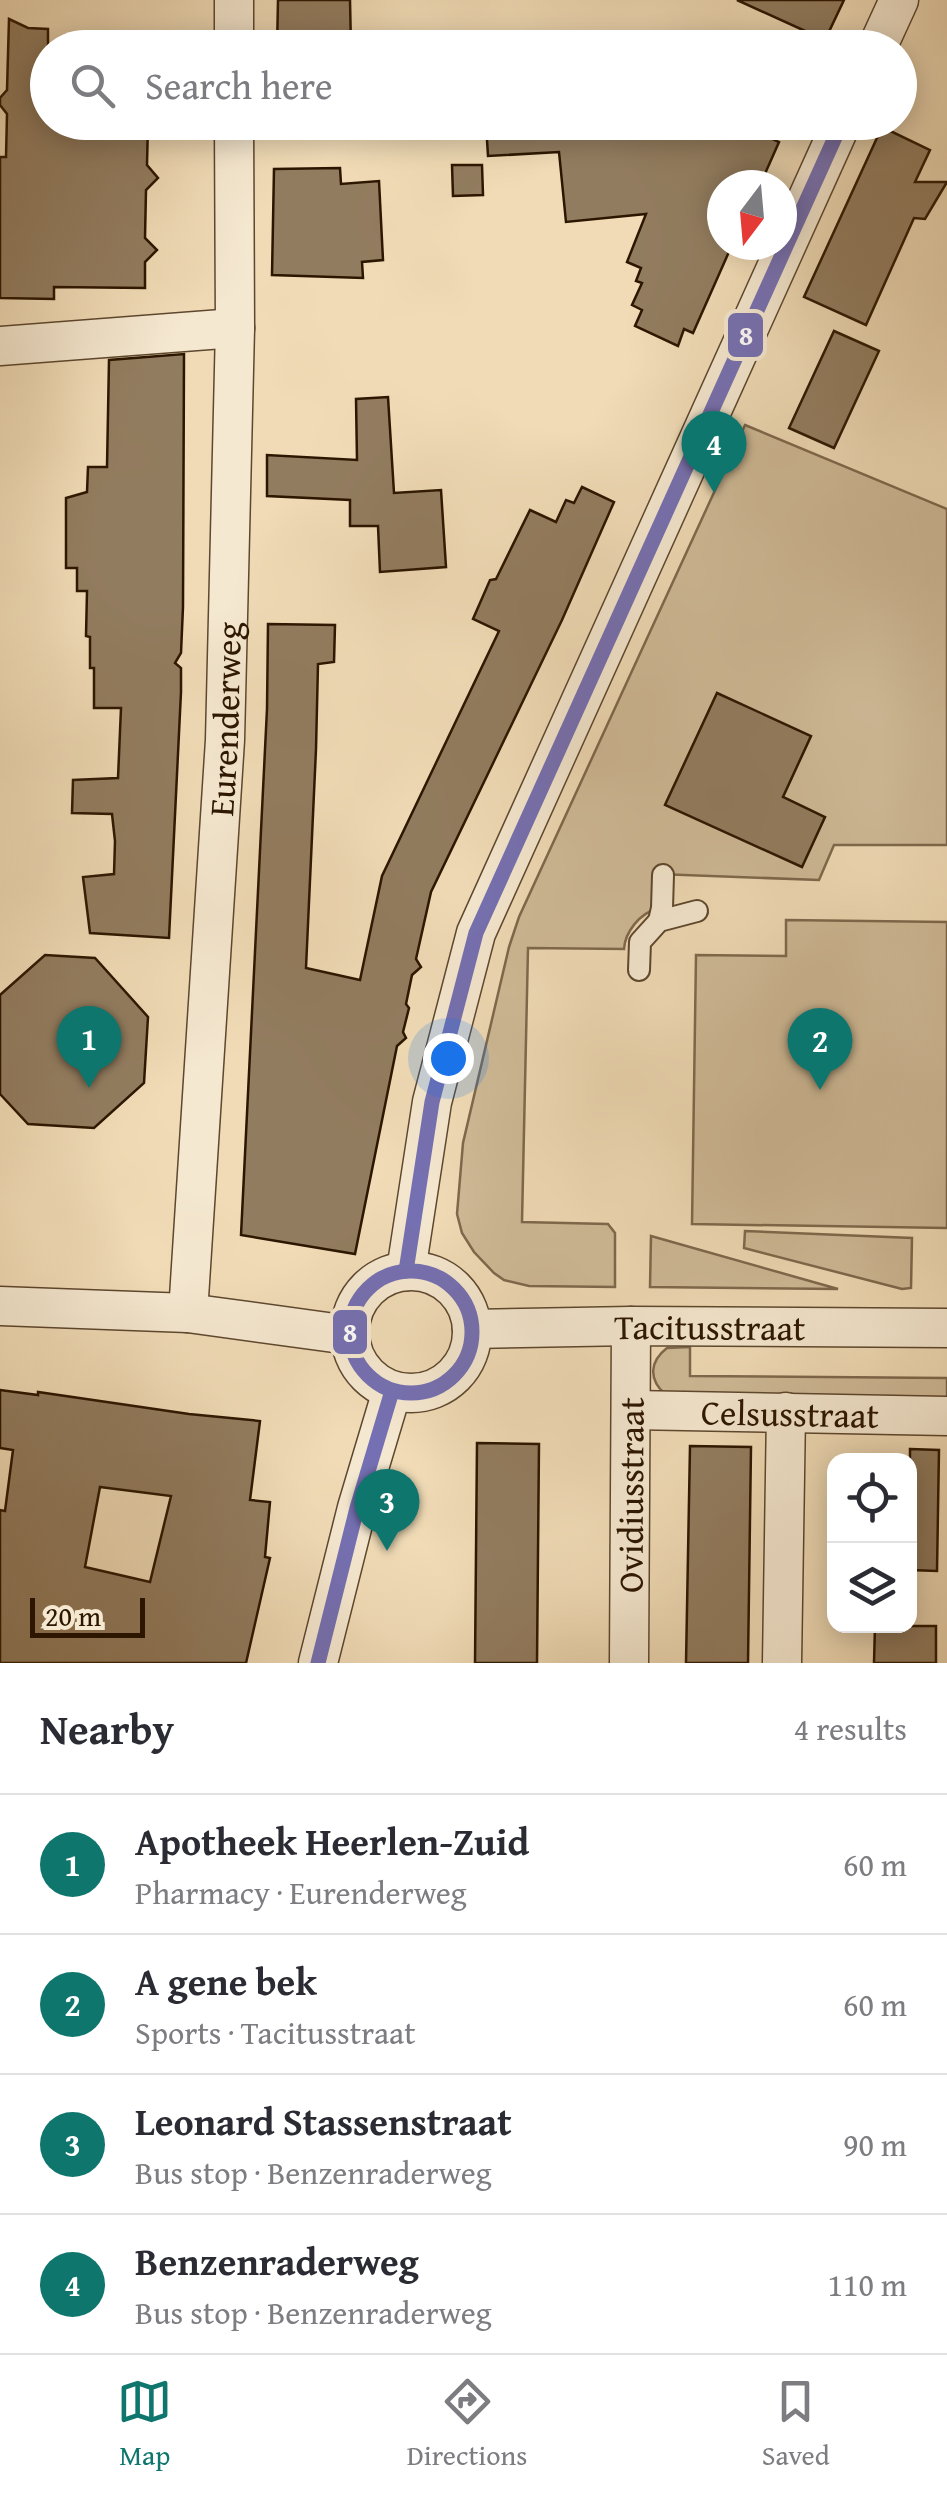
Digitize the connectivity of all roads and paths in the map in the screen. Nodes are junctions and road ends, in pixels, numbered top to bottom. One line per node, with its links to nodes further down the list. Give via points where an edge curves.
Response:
1 (234, 0): 3 (street)
2 (898, 0): 4 (street)
3 (234, 30)
4 (885, 30)
5 (234, 140): 7 (street, Eurenderweg)
6 (834, 140): 13 (street, via 476,933 432,1102)
7 (235, 328): 8 (street); 15 (street, Eurenderweg, via 224,740)
8 (0, 346)
9 (662, 875): 11 (lane)
10 (697, 912): 11 (lane)
11 (659, 920): 12 (lane, via 640,942)
12 (639, 970)
13 (406, 1271): 18 (street, via 434,1275 456,1291); 19 (street, via 364,1292)
14 (0, 1306): 15 (street)
15 (188, 1313): 19 (street)
16 (631, 1326): 17 (street, Tacitusstraat); 18 (street, Tacitusstraat); 21 (street, Ovidiusstraat)
17 (947, 1328)
18 (472, 1329): 20 (street, via 470,1350 452,1377 424,1392)
19 (349, 1335): 20 (street, via 362,1370)
20 (392, 1391): 24 (street)
21 (632, 1410): 22 (street, Celsusstraat); 25 (street, Ovidiusstraat)
22 (786, 1412): 23 (street, Celsusstraat); 26 (street)
23 (947, 1416)
24 (318, 1663)
25 (629, 1663)
26 (782, 1663)

